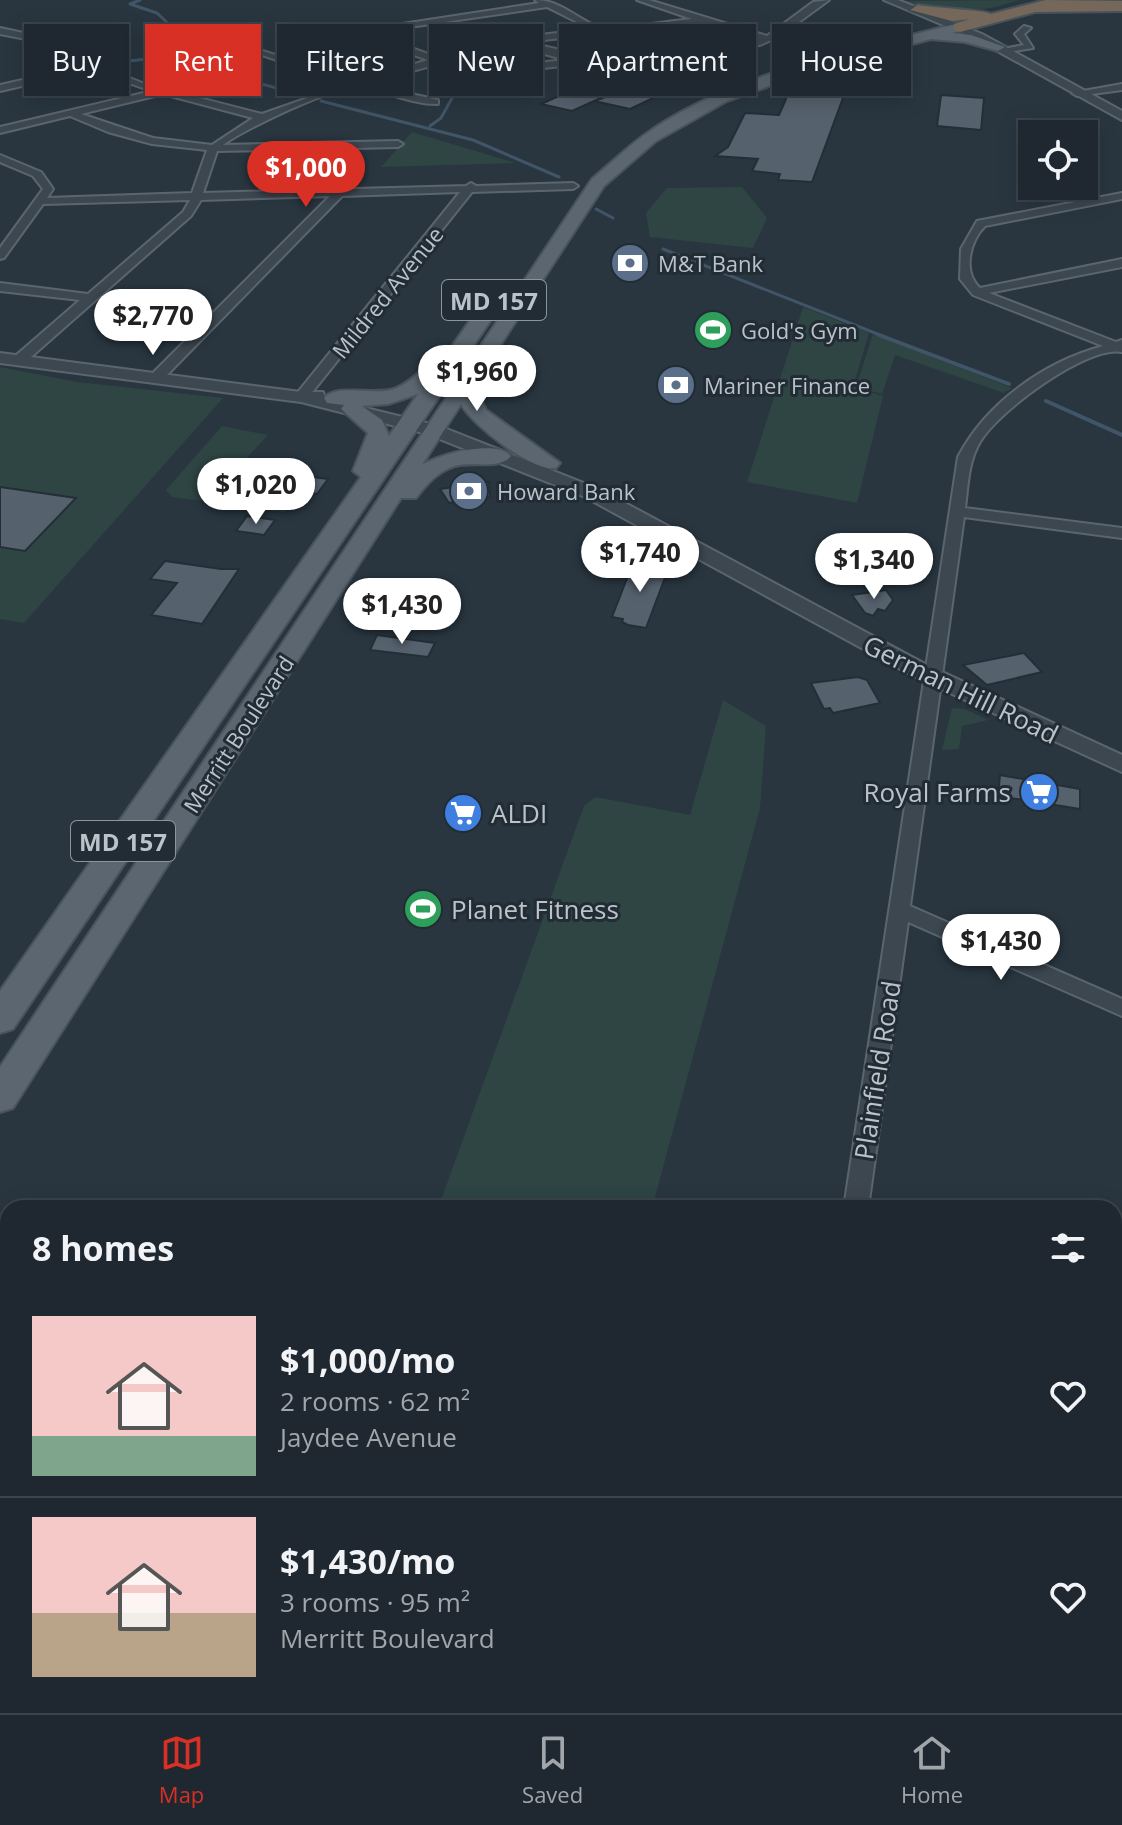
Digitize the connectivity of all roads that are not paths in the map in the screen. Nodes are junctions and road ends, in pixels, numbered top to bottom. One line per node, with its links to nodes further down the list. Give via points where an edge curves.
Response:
1 (641, 0): 10 (street)
2 (825, 0): 19 (street)
3 (889, 0): 9 (street)
4 (1039, 0): 7 (highway)
5 (1064, 0): 7 (highway)
6 (544, 2): 11 (street); 22 (street, via 396,26 371,35)
7 (1018, 6): 8 (highway); 13 (highway)
8 (1122, 6)
9 (918, 10): 13 (highway); 14 (street); 17 (main road, via 928,21)
10 (702, 20): 12 (street); 19 (street)
11 (586, 24)
12 (665, 24)
13 (982, 24): 14 (highway); 21 (street)
14 (955, 25): 17 (main road, Merritt Boulevard / MD 157)
15 (1027, 28): 21 (street, via 1019,34 1031,46)
16 (1, 32): 18 (street)
17 (912, 36): 21 (main road, via 954,36); 37 (main road, Merritt Boulevard / MD 157, via 792,65 719,90 654,120); 42 (main road, Merritt Boulevard / MD 157, via 786,74 703,107 635,149)
18 (24, 37)
19 (769, 39): 20 (street)
20 (756, 41)
21 (1002, 49): 26 (street)
22 (429, 59)
23 (24, 83): 25 (street)
24 (1122, 87): 26 (street)
25 (0, 88)
26 (1077, 93): 33 (street)
27 (145, 96): 32 (street)
28 (177, 96): 34 (street)
29 (325, 96): 34 (street)
30 (409, 96): 31 (street)
31 (435, 102)
32 (70, 113): 35 (street); 38 (street, via 139,141)
33 (1122, 116)
34 (265, 118): 38 (street)
35 (0, 130)
36 (398, 144): 38 (street)
37 (613, 148)
38 (213, 149): 45 (street)
39 (0, 158): 46 (street, via 42,178 48,189)
40 (471, 186): 41 (street); 43 (street); 61 (street, Mildred Avenue)
41 (573, 186): 42 (main road, MD 157, via 596,161 585,184); 47 (main road, via 584,190); 48 (main road, MD 157)
42 (594, 188): 47 (main road, Merritt Boulevard / MD 157)
43 (341, 191): 45 (street); 60 (street)
44 (1122, 196): 53 (street, via 981,223 969,239 966,272)
45 (197, 197): 46 (street); 54 (street, via 187,214)
46 (39, 201): 49 (street)
47 (579, 208): 59 (main road, Merritt Boulevard / MD 157)
48 (530, 249)
49 (0, 256)
50 (1122, 263): 53 (street)
51 (512, 274): 55 (main road, Merritt Boulevard / MD 157)
52 (0, 287): 54 (street)
53 (977, 292): 56 (street)
54 (90, 298): 58 (street)
55 (468, 338): 62 (main road, via 456,340 424,383 403,395); 63 (main road, Merritt Boulevard / MD 157)
56 (1120, 346): 68 (street, Plainfield Road, via 1018,394 982,424 965,457)
57 (0, 358): 58 (street, German Hill Road)
58 (18, 361): 60 (street, German Hill Road)
59 (474, 371): 63 (main road, Merritt Boulevard / MD 157); 65 (main road, via 478,378 471,402 479,417)
60 (156, 378): 61 (street, German Hill Road)
61 (301, 397): 62 (street, German Hill Road)
62 (344, 403): 63 (street, German Hill Road); 67 (main road, via 379,433)
63 (424, 422): 64 (street, German Hill Road); 65 (street, German Hill Road); 67 (main road, Merritt Boulevard / MD 157); 70 (main road, Merritt Boulevard / MD 157)
64 (499, 456): 66 (street, German Hill Road); 70 (main road, via 453,458 428,469 366,552)
65 (548, 463): 66 (street, German Hill Road)
66 (592, 493): 71 (street, German Hill Road)
67 (352, 507): 75 (main road, Merritt Boulevard / MD 157)
68 (957, 512): 69 (street); 71 (street, Plainfield Road)
69 (1122, 533)
70 (356, 551): 76 (main road, Merritt Boulevard / MD 157)
71 (935, 678): 72 (street, German Hill Road); 73 (street, Plainfield Road)
72 (1122, 764)
73 (901, 910): 74 (street); 77 (street, Plainfield Road)
74 (1122, 1008)
75 (0, 1019)
76 (0, 1097)
77 (857, 1200)

